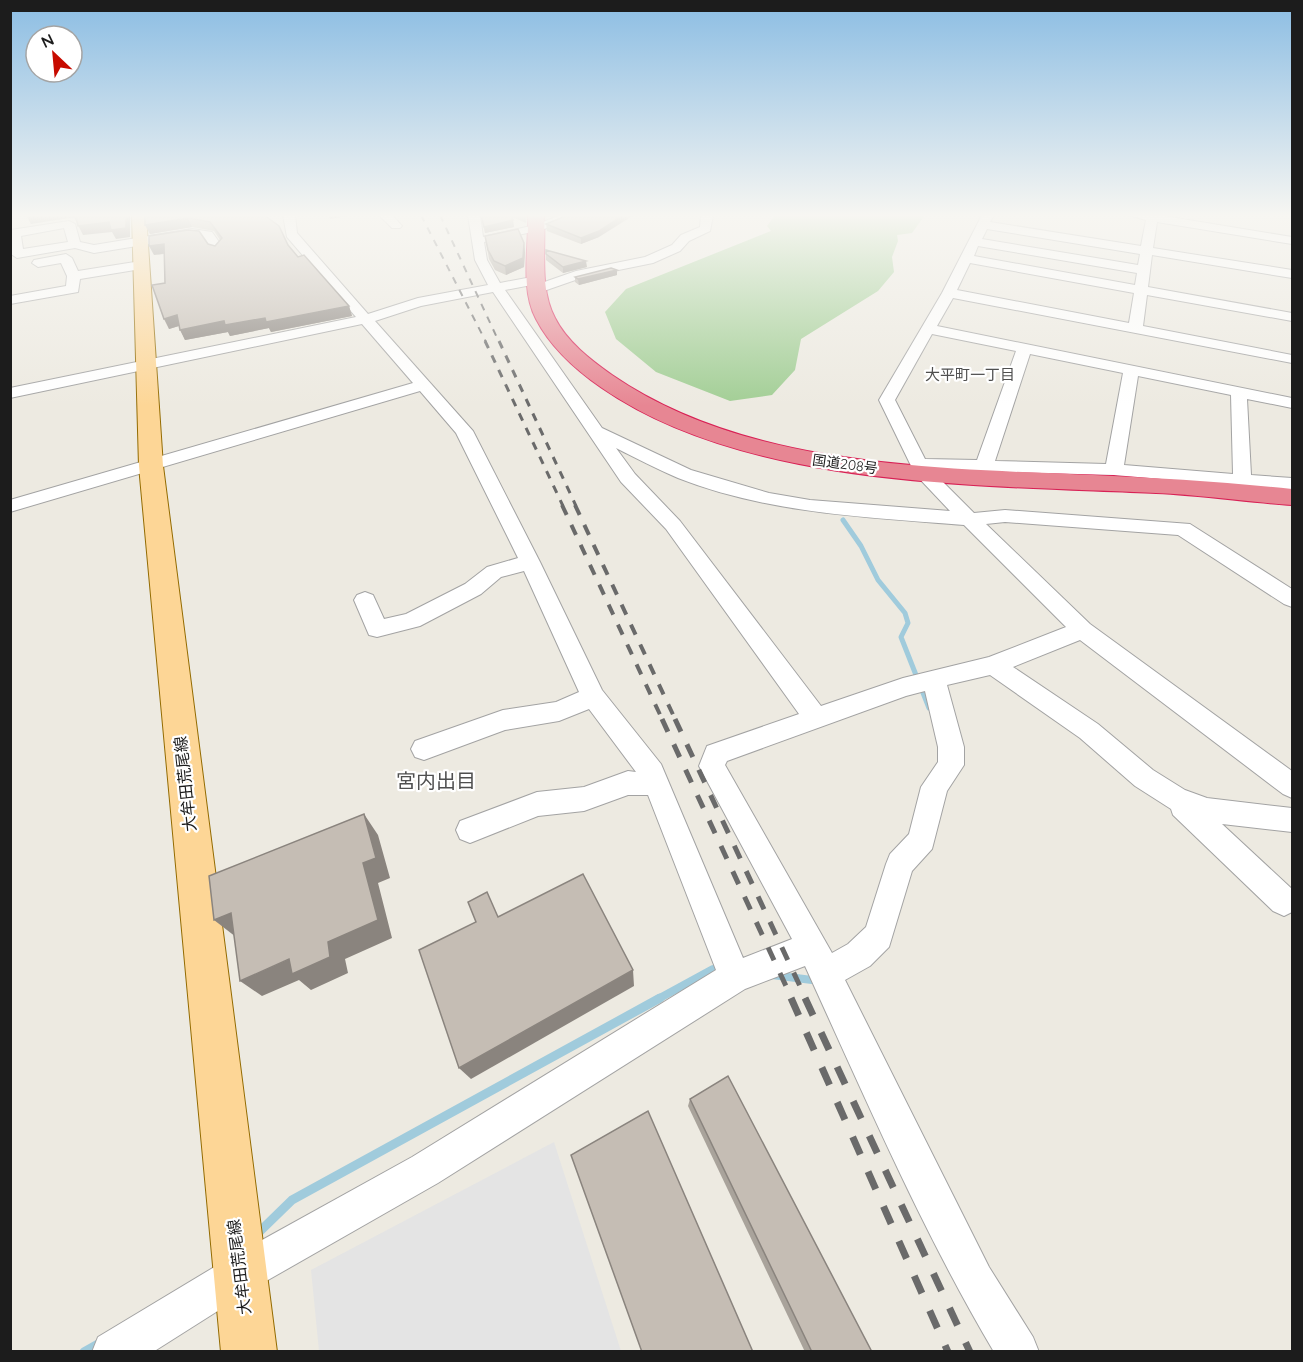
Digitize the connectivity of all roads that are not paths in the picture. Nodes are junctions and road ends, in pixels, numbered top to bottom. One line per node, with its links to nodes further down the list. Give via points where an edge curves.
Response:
1 (73, 279): 15 (street, via 73,289)
2 (141, 279): 22 (main road, 大牟田荒尾線)
3 (330, 279): 17 (street)
4 (491, 279): 12 (street)
5 (538, 279): 11 (highway, 国道208号)
6 (550, 279): 11 (street)
7 (556, 279): 11 (street)
8 (957, 279): 14 (street)
9 (1072, 279): 13 (street)
10 (1144, 279): 13 (street)
11 (538, 282): 12 (street); 31 (highway, 国道208号, via 543,315 561,342 594,373 642,405 699,428 815,460)
12 (496, 287): 17 (street, via 418,302); 28 (street)
13 (1143, 291): 16 (street); 19 (street)
14 (949, 293): 18 (street); 19 (street)
15 (10, 300)
16 (1293, 317)
17 (366, 319): 22 (street); 24 (street)
18 (929, 329): 20 (street); 31 (street, via 887,400)
19 (1136, 330): 21 (street)
20 (1025, 348): 23 (street); 30 (street)
21 (1293, 358)
22 (144, 365): 26 (street); 29 (main road, 大牟田荒尾線)
23 (1131, 370): 25 (street); 32 (street)
24 (424, 385): 29 (street); 38 (street, via 464,431)
25 (1239, 392): 27 (street); 33 (street)
26 (10, 393)
27 (1293, 403)
28 (595, 431): 37 (street, via 685,474 767,498 810,506); 45 (street, via 628,478 673,525)
29 (151, 466): 36 (street); 55 (main road, 大牟田荒尾線)
30 (984, 466): 31 (street); 32 (street)
31 (921, 469): 35 (highway, 国道208号); 37 (street)
32 (1114, 470): 33 (street)
33 (1242, 478): 34 (street)
34 (1293, 484)
35 (1293, 497)
36 (10, 506)
37 (972, 519): 39 (street, via 1005,516 1183,529); 41 (street)
38 (530, 561): 40 (street, via 494,572 473,590 412,620 377,628); 44 (street)
39 (1293, 599)
40 (365, 600)
41 (1082, 630): 42 (street); 48 (street)
42 (993, 665): 43 (street); 49 (street, via 1089,731 1144,778)
43 (934, 680): 45 (street, via 903,687); 53 (street, via 951,747 951,765 934,787 922,840 900,864 878,936 859,955)
44 (593, 696): 46 (street, via 560,711 503,720); 47 (street, via 652,772)
45 (817, 719): 53 (street, via 716,754 712,766)
46 (424, 749)
47 (657, 784): 51 (street, via 628,783 584,799 537,804); 54 (street)
48 (1293, 786)
49 (1176, 798): 50 (street, via 1207,810); 52 (street)
50 (1293, 820)
51 (470, 830)
52 (1284, 901)
53 (819, 961): 54 (street); 58 (street, via 975,1281)
54 (735, 977): 55 (street, via 425,1170)
55 (240, 1274): 56 (street); 57 (main road, 大牟田荒尾線)
56 (113, 1352)
57 (249, 1352)
58 (1018, 1352)

